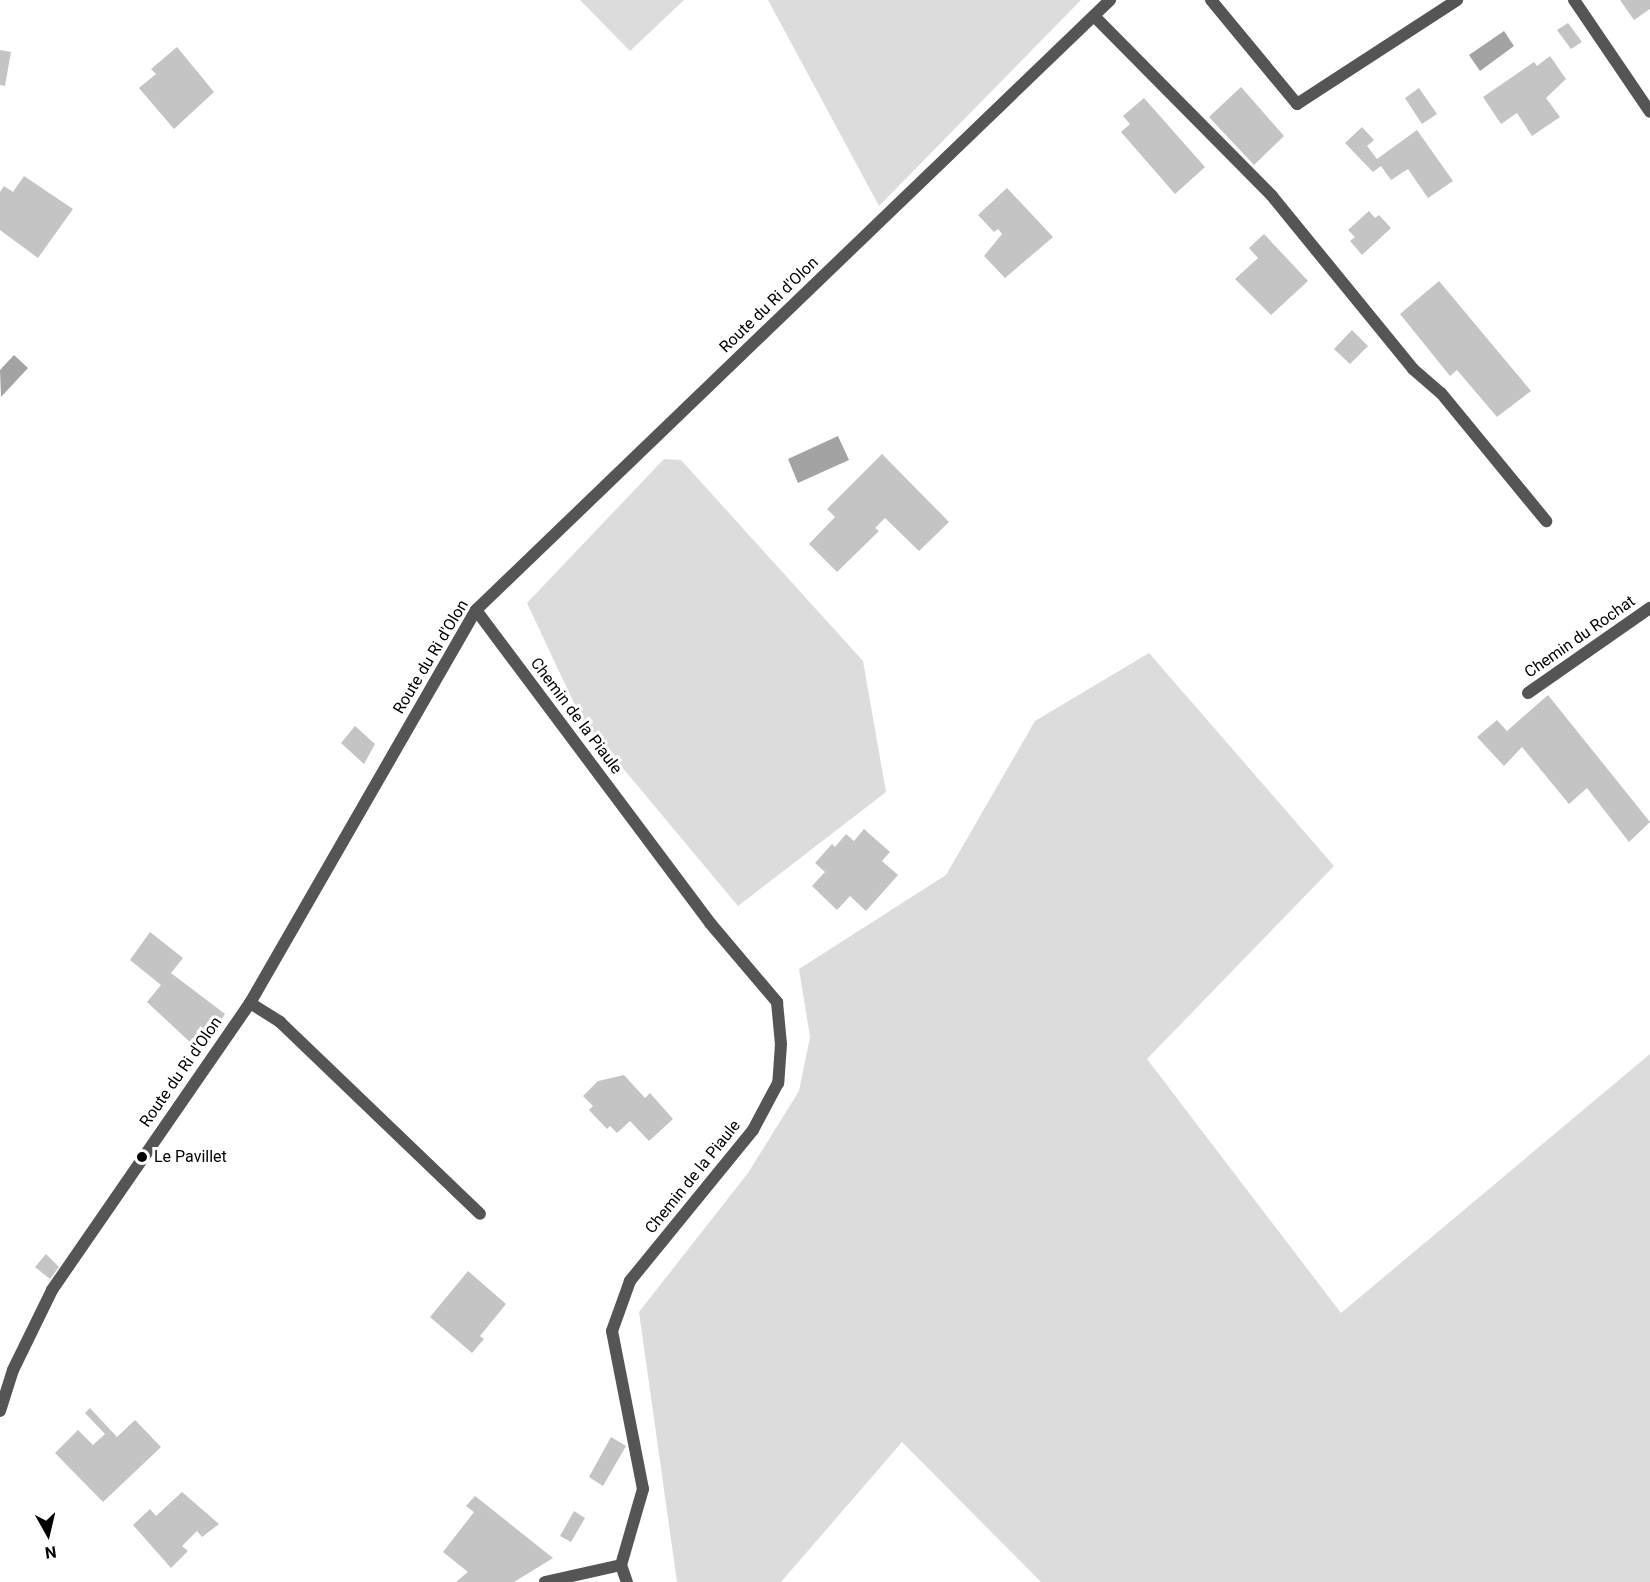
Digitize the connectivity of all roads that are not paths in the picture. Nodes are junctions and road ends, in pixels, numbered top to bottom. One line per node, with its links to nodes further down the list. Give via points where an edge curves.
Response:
1 (1110, 0): 5 (street, Route du Ri d'Olon)
2 (1211, 0): 3 (street, via 1297,104)
3 (1457, 0)
4 (1574, 0): 6 (street)
5 (1094, 16): 7 (street, via 1272,196 1413,369 1441,393); 9 (street, Route du Ri d'Olon)
6 (1650, 112)
7 (1546, 521)
8 (1650, 608): 10 (street, Chemin du Rochat)
9 (476, 610): 11 (street, Route du Ri d'Olon); 14 (street, Chemin de la Piaule, via 710,923 777,1002 781,1044 778,1083 753,1130 630,1281 612,1331 643,1489)
10 (1528, 693)
11 (250, 1003): 12 (street, via 280,1022); 13 (street, Route du Ri d'Olon, via 52,1290 14,1370)
12 (480, 1214)
13 (0, 1411)
14 (621, 1565): 15 (street); 16 (street)
15 (545, 1582)
16 (627, 1582)

